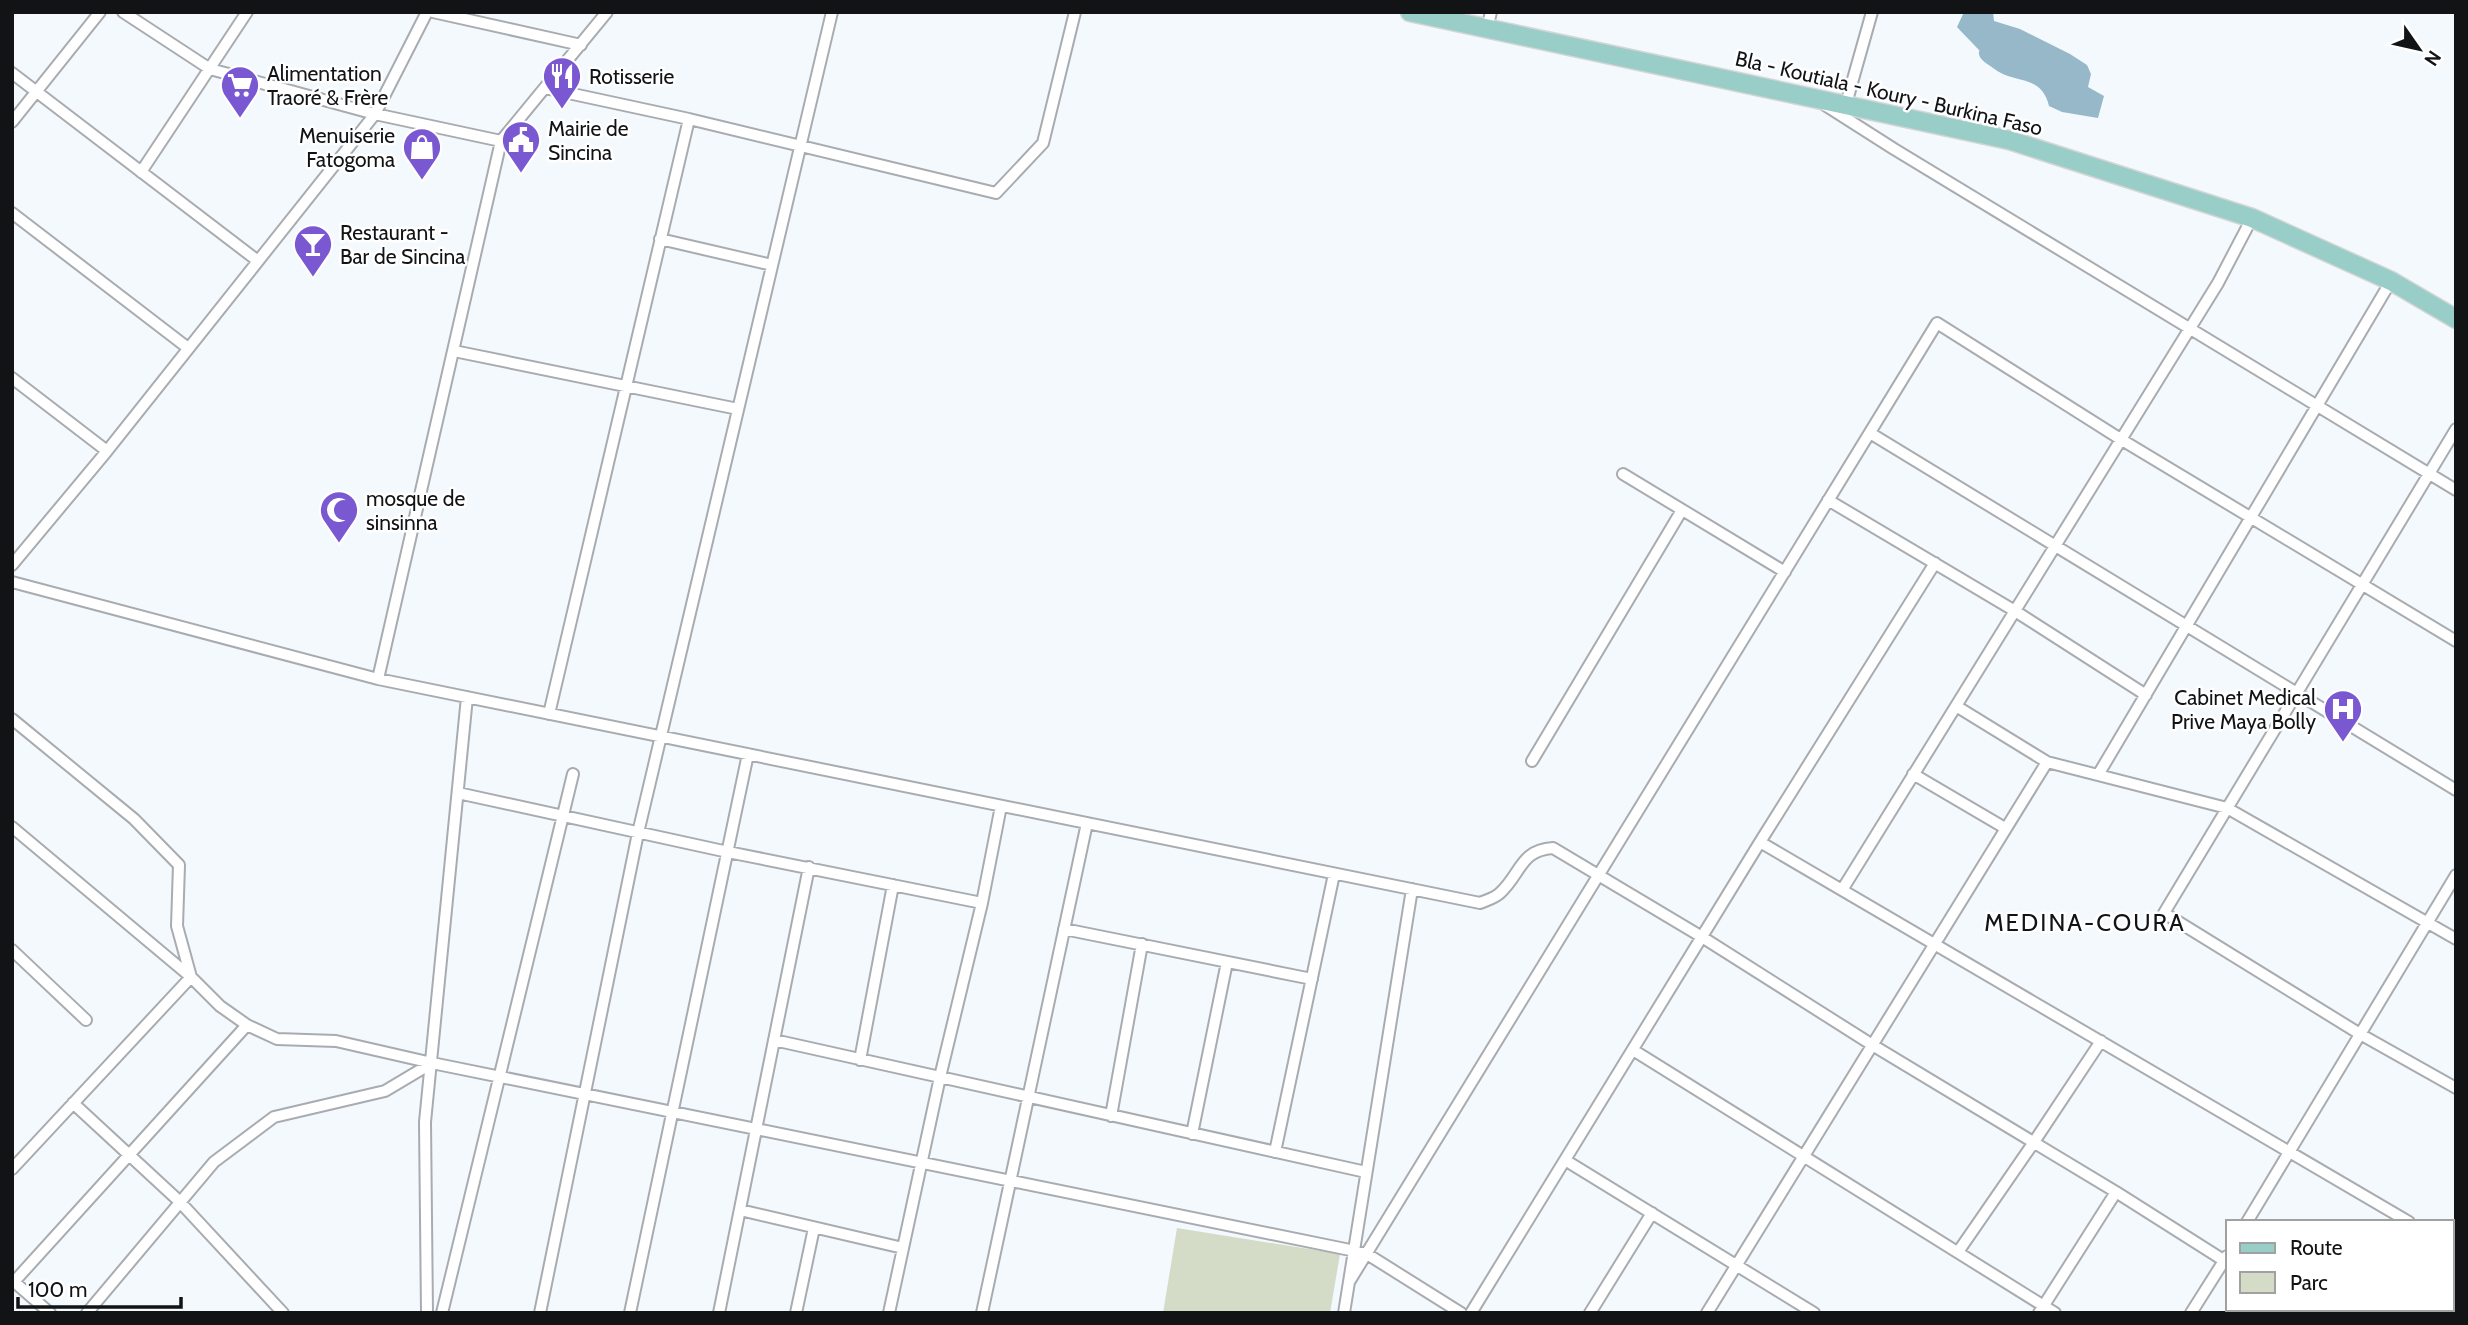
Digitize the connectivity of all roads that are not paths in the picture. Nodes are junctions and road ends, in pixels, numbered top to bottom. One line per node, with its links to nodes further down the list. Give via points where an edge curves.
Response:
1 (100, 12): 16 (street)
2 (123, 12): 13 (street)
3 (247, 12): 13 (street)
4 (427, 12): 19 (street)
5 (433, 12): 12 (street)
6 (607, 12): 12 (street)
7 (832, 12): 23 (street)
8 (1075, 12): 23 (street, via 1043,143 996,193)
9 (1410, 12): 11 (main road, Bla - Koutiala - Koury - Burkina Faso)
10 (1872, 12): 18 (street)
11 (1489, 20): 17 (main road, Bla - Koutiala - Koury - Burkina Faso)
12 (581, 45): 15 (street)
13 (210, 69): 19 (street); 24 (street)
14 (12, 73): 16 (street)
15 (545, 88): 20 (street); 22 (street)
16 (37, 92): 21 (street); 24 (street)
17 (1812, 97): 18 (main road, Bla - Koutiala - Koury - Burkina Faso); 32 (street)
18 (1846, 104): 26 (main road, Bla - Koutiala - Koury - Burkina Faso, via 2009,140)
19 (375, 114): 22 (street); 28 (street)
20 (689, 119): 23 (street); 27 (street)
21 (12, 122)
22 (501, 141): 34 (street)
23 (800, 146): 29 (street)
24 (141, 172): 28 (street)
25 (12, 213): 33 (street)
26 (2252, 218): 30 (main road, Bla - Koutiala - Koury - Burkina Faso); 32 (street)
27 (660, 239): 29 (street); 36 (street)
28 (258, 261): 33 (street)
29 (772, 265): 38 (street)
30 (2391, 281): 31 (main road, Bla - Koutiala - Koury - Burkina Faso); 37 (street)
31 (2456, 320)
32 (2190, 329): 37 (street); 41 (street)
33 (188, 348): 42 (street)
34 (454, 351): 36 (street); 58 (street)
35 (12, 378): 42 (street)
36 (626, 386): 38 (street); 63 (street)
37 (2317, 406): 44 (street); 48 (street)
38 (738, 410): 65 (street)
39 (2456, 429): 44 (street)
40 (1870, 433): 41 (street, via 1937,323); 46 (street); 49 (street)
41 (2122, 440): 48 (street); 49 (street)
42 (107, 450): 51 (street)
43 (1623, 474): 47 (street)
44 (2429, 474): 45 (street); 54 (street)
45 (2456, 490)
46 (1829, 500): 50 (street); 52 (street)
47 (1682, 510): 52 (street); 67 (street)
48 (2252, 516): 54 (street); 56 (street)
49 (2055, 547): 55 (street); 56 (street)
50 (1935, 563): 55 (street); 81 (street)
51 (12, 565)
52 (1785, 572): 86 (street)
53 (12, 582): 58 (street)
54 (2362, 584): 57 (street); 59 (street)
55 (2015, 611): 60 (street); 62 (street)
56 (2186, 626): 59 (street); 60 (street)
57 (2456, 641)
58 (378, 679): 61 (street)
59 (2297, 693): 72 (street); 75 (street)
60 (2146, 695): 71 (street)
61 (467, 697): 63 (street); 73 (street)
62 (1956, 706): 68 (street); 70 (street)
63 (549, 714): 65 (street)
64 (12, 719): 99 (street, via 134,819 179,865 177,926)
65 (661, 737): 66 (street); 80 (street)
66 (748, 754): 74 (street); 82 (street)
67 (1532, 761)
68 (2047, 762): 71 (street); 79 (street)
69 (573, 774): 76 (street)
70 (1913, 774): 79 (street); 89 (street)
71 (2098, 775): 75 (street)
72 (2456, 790)
73 (458, 793): 76 (street); 109 (street)
74 (1001, 806): 77 (street); 90 (street)
75 (2227, 808): 91 (street); 103 (street, via 2164,912)
76 (563, 815): 80 (street); 110 (street)
77 (1087, 823): 84 (street); 92 (street)
78 (12, 827): 99 (street)
79 (2005, 828): 96 (street)
80 (638, 833): 82 (street); 113 (street)
81 (1760, 842): 89 (street); 93 (street)
82 (728, 852): 83 (street); 116 (street)
83 (809, 867): 87 (street); 104 (street)
84 (1334, 873): 88 (street); 100 (street)
85 (2456, 875): 91 (street)
86 (1598, 876): 88 (street, via 1553,848 1537,849 1499,895 1480,903); 93 (street); 140 (street)
87 (893, 885): 90 (street); 108 (street)
88 (1412, 890): 128 (street)
89 (1842, 890): 96 (street)
90 (982, 903): 111 (street)
91 (2428, 921): 94 (street); 103 (street)
92 (1064, 929): 95 (street); 114 (street)
93 (1702, 937): 106 (street); 107 (street)
94 (2456, 939)
95 (1142, 944): 98 (street); 117 (street)
96 (1934, 944): 105 (street); 106 (street)
97 (12, 950): 101 (street)
98 (1227, 962): 100 (street); 119 (street)
99 (191, 977): 102 (street); 115 (street)
100 (1312, 979): 121 (street)
101 (86, 1020)
102 (247, 1026): 109 (street, via 277,1039 336,1041); 123 (street)
103 (2360, 1034): 112 (street); 122 (street)
104 (774, 1041): 108 (street); 118 (street)
105 (2101, 1041): 120 (street); 122 (street)
106 (1874, 1046): 120 (street); 124 (street)
107 (1633, 1049): 124 (street); 125 (street)
108 (860, 1060): 111 (street)
109 (432, 1063): 110 (street); 131 (street, via 385,1091 274,1117 214,1162); 150 (street, via 425,1122)
110 (499, 1077): 113 (street); 151 (street)
111 (940, 1077): 114 (street); 126 (street)
112 (2456, 1088)
113 (585, 1094): 116 (street); 152 (street)
114 (1028, 1097): 117 (street); 129 (street)
115 (73, 1103): 123 (street); 127 (street)
116 (673, 1112): 118 (street); 153 (street)
117 (1111, 1116): 119 (street)
118 (756, 1129): 126 (street); 132 (street)
119 (1192, 1134): 121 (street)
120 (2034, 1142): 130 (street); 139 (street)
121 (1275, 1152): 128 (street)
122 (2289, 1152): 134 (street); 135 (street)
123 (129, 1155): 131 (street); 144 (street)
124 (1804, 1156): 139 (street); 143 (street)
125 (1565, 1160): 133 (street); 160 (street)
126 (921, 1162): 129 (street); 137 (street)
127 (14, 1165)
128 (1366, 1172): 138 (street)
129 (1011, 1181): 138 (street); 157 (street)
130 (2116, 1192): 141 (street); 146 (street)
131 (179, 1202): 148 (street); 149 (street)
132 (740, 1210): 136 (street); 154 (street)
133 (1651, 1213): 143 (street); 161 (street)
134 (2248, 1220)
135 (2406, 1220)
136 (814, 1228): 137 (street); 155 (street)
137 (903, 1248): 156 (street)
138 (1354, 1251): 140 (street); 145 (street)
139 (1958, 1252): 146 (street)
140 (1367, 1254): 145 (street); 159 (street)
141 (2226, 1258)
142 (2226, 1260): 165 (street)
143 (1737, 1265): 162 (street); 163 (street)
144 (13, 1281): 147 (street)
145 (1349, 1282): 158 (street)
146 (2041, 1309): 164 (street)
147 (50, 1313)
148 (87, 1313)
149 (283, 1313)
150 (427, 1313)
151 (442, 1313)
152 (540, 1313)
153 (630, 1313)
154 (719, 1313)
155 (796, 1313)
156 (889, 1313)
157 (982, 1313)
158 (1345, 1313)
159 (1461, 1313)
160 (1471, 1313)
161 (1590, 1313)
162 (1707, 1313)
163 (1814, 1313)
164 (2055, 1313)
165 (2191, 1313)

